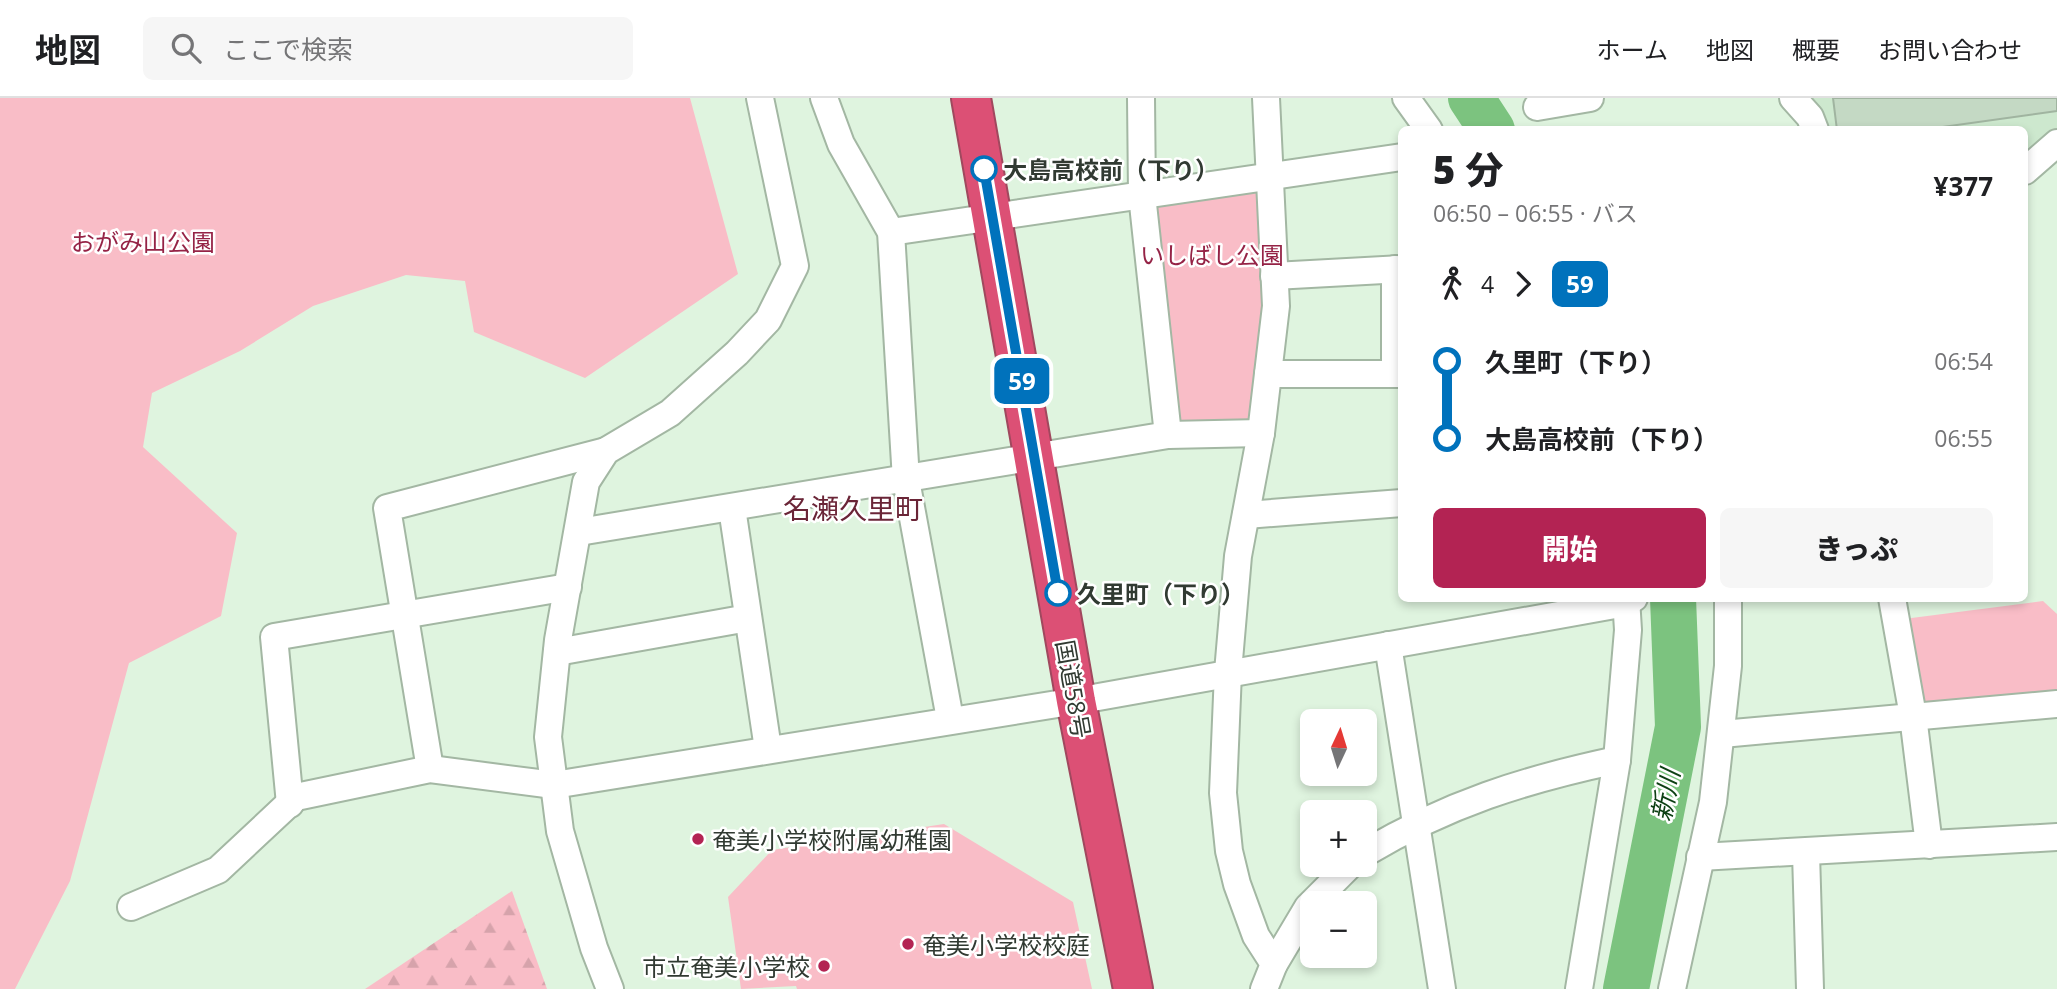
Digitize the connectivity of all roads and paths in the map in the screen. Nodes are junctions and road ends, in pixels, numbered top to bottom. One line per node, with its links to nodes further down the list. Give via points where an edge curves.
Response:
1 (760, 98): 25 (street, via 796,266 768,320 737,352 670,413)
2 (824, 98): 18 (street, via 841,144)
3 (971, 98): 17 (highway, 国道58号)
4 (1140, 98): 16 (street)
5 (1266, 98): 15 (street)
6 (1406, 98): 10 (street)
7 (1590, 98): 9 (street)
8 (1793, 98): 11 (street)
9 (1540, 111)
10 (1426, 126)
11 (1813, 126)
12 (2057, 143): 14 (street)
13 (1398, 158): 15 (street)
14 (2028, 168)
15 (1272, 176): 16 (street); 20 (street)
16 (1142, 195): 17 (street); 24 (street)
17 (992, 217): 18 (street); 26 (highway, 国道58号)
18 (891, 232): 27 (street)
19 (1398, 269): 20 (street)
20 (1274, 276): 21 (street, via 1276,306)
21 (1268, 374): 22 (street); 23 (street)
22 (1398, 374)
23 (1261, 433): 24 (street); 30 (street)
24 (1168, 435): 26 (street)
25 (607, 451): 31 (street, via 586,482); 37 (street, via 387,508)
26 (1036, 458): 27 (street); 42 (highway, 国道58号)
27 (906, 480): 29 (street); 45 (street)
28 (1398, 503): 30 (street)
29 (732, 508): 31 (street); 38 (street)
30 (1245, 515): 41 (street)
31 (579, 532): 32 (street)
32 (568, 587): 37 (street); 40 (street)
33 (1618, 602): 39 (street)
34 (1629, 602): 48 (street)
35 (1728, 602): 46 (street)
36 (1893, 602): 44 (street)
37 (404, 616): 49 (street); 51 (street, via 274,636)
38 (748, 618): 40 (street); 47 (street)
39 (1388, 645): 41 (street); 52 (street)
40 (557, 652): 50 (street, via 548,737)
41 (1228, 672): 42 (street); 60 (street, via 1223,793 1229,851 1256,936)
42 (1076, 701): 45 (street); 62 (highway, 国道58号)
43 (2057, 704): 44 (street)
44 (1913, 716): 46 (street); 54 (street)
45 (950, 719): 47 (street)
46 (1722, 734): 57 (street)
47 (768, 749): 50 (street)
48 (1616, 760): 52 (street, via 1486,794); 65 (street)
49 (430, 769): 50 (street); 51 (street, via 296,797)
50 (554, 785): 61 (street, via 560,831)
51 (290, 804): 59 (street, via 218,870)
52 (1415, 823): 55 (street); 64 (street)
53 (2057, 837): 54 (street)
54 (1928, 845): 56 (street)
55 (1377, 846)
56 (1806, 853): 57 (street); 67 (street)
57 (1700, 857): 66 (street)
58 (1338, 877): 60 (street, via 1308,907)
59 (131, 906)
60 (1274, 964): 63 (street)
61 (610, 989)
62 (1133, 989)
63 (1264, 989)
64 (1442, 989)
65 (1578, 989)
66 (1672, 989)
67 (1810, 989)

